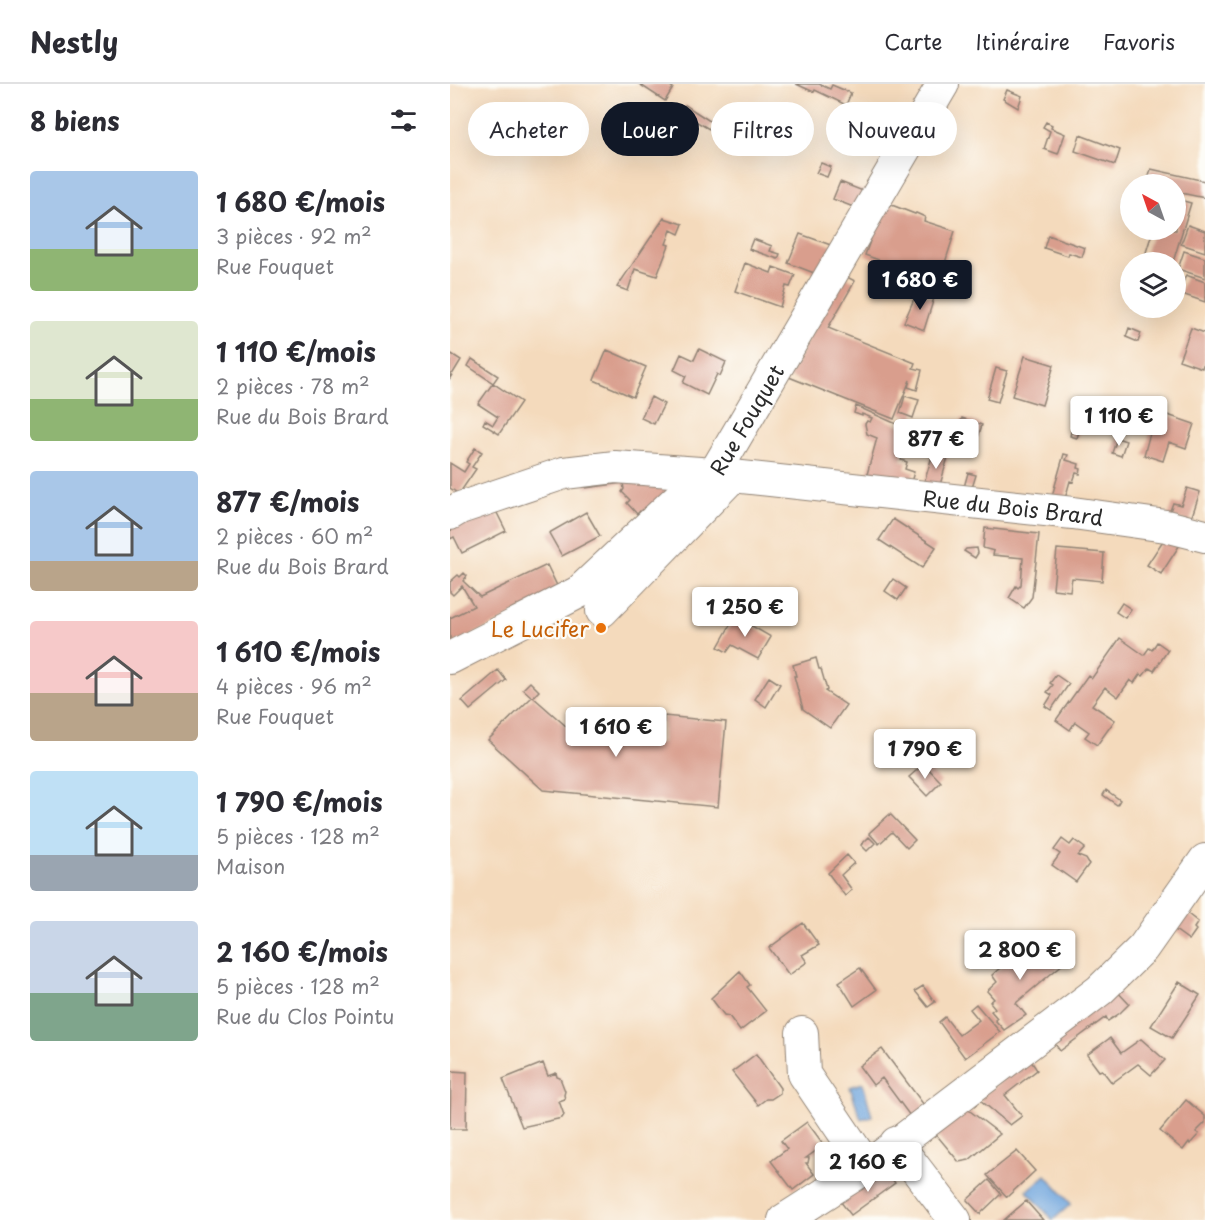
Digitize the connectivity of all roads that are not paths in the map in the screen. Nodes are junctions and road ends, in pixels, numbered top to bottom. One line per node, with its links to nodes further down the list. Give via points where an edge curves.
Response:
1 (943, 84): 2 (street, Rue Fouquet)
2 (724, 475): 3 (street, Rue du Bois Brard, via 615,467 564,473); 4 (street, Rue du Bois Brard, via 1073,513 1166,526); 5 (street); 6 (street, Rue Fouquet, via 682,495 579,592)
3 (450, 514)
4 (1205, 536)
5 (602, 611)
6 (450, 658)
7 (1205, 860): 9 (street, via 1143,948 1100,990)
8 (802, 1033): 10 (street, via 804,1074)
9 (896, 1143): 10 (street); 12 (street)
10 (867, 1167): 11 (street)
11 (784, 1220)
12 (955, 1220)

